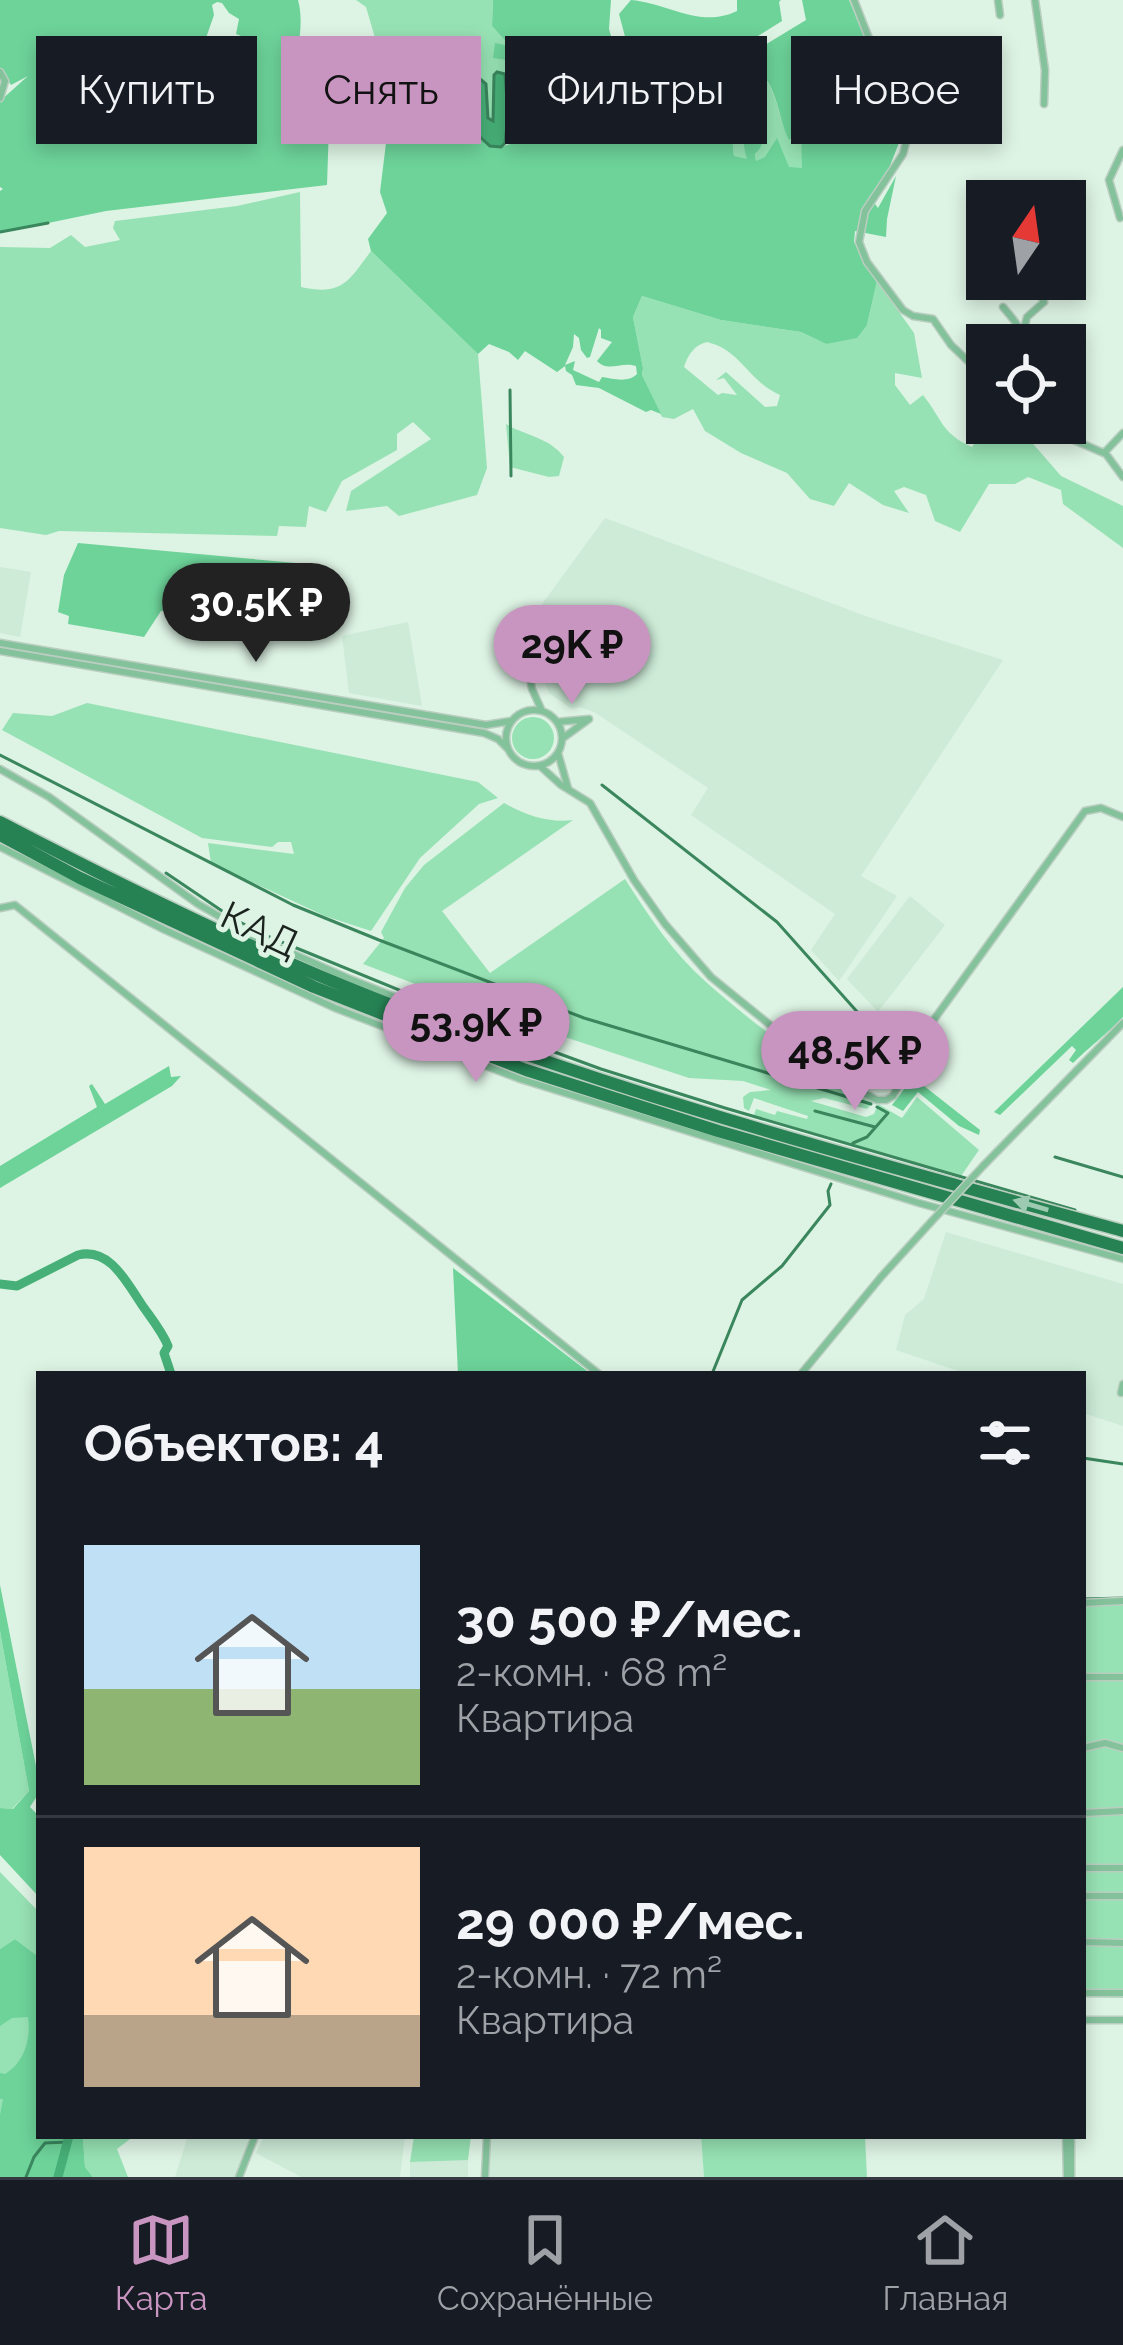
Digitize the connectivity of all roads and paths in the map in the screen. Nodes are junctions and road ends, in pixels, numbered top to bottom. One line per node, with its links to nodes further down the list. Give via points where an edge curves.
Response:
1 (854, 0): 14 (street, via 908,141 868,206 859,242 903,310 934,319)
2 (998, 0): 4 (street)
3 (1036, 0): 7 (street)
4 (1000, 15)
5 (0, 72): 6 (street)
6 (0, 98)
7 (1045, 104)
8 (1122, 154): 9 (street, via 1109,180)
9 (1120, 218)
10 (1043, 300): 13 (street)
11 (1003, 307): 12 (street)
12 (1016, 324)
13 (1025, 324)
14 (966, 359)
15 (1123, 433): 17 (street)
16 (1083, 444): 17 (street)
17 (1104, 453): 18 (street)
18 (1123, 478)
19 (0, 647): 24 (street, via 486,725); 27 (street, via 484,733)
20 (530, 678): 21 (street)
21 (532, 689): 22 (street); 23 (street)
22 (526, 711): 23 (street); 24 (street)
23 (542, 711): 25 (street)
24 (512, 721): 27 (street)
25 (557, 722): 26 (street); 26 (street, via 589,719)
26 (562, 739): 28 (street)
27 (508, 749): 29 (street)
28 (558, 752): 29 (street); 31 (street)
29 (540, 766): 31 (street)
30 (0, 769): 38 (street, via 253,936)
31 (568, 788): 32 (street, via 590,803 634,880 711,976 877,1100 892,1096 909,1054 1085,811)
32 (1123, 817)
33 (0, 822): 38 (highway, КАД, via 344,986)
34 (0, 835): 40 (highway, КАД, via 314,987 526,1070)
35 (0, 847): 41 (street, via 335,1008 520,1079)
36 (0, 908): 42 (street, via 15,905)
37 (1123, 1023): 43 (street, bridge, via 880,1277)
38 (596, 1078): 39 (highway, КАД, one-way to 38)
39 (1123, 1231)
40 (1123, 1248)
41 (1123, 1259)
42 (594, 1371)
43 (803, 1371)
44 (1123, 1601): 45 (street)
45 (1086, 1603)
46 (1086, 1677): 47 (street)
47 (1123, 1677)
48 (1086, 1747): 49 (street)
49 (1123, 1748)
50 (1123, 1811): 51 (street)
51 (1086, 1813)
52 (1086, 1868): 53 (street)
53 (1123, 1868)
54 (1086, 1895): 55 (street)
55 (1123, 1896)
56 (1086, 1942): 57 (street)
57 (1123, 1943)
58 (1086, 1993): 59 (street)
59 (1123, 1993)
60 (1086, 2020): 61 (street)
61 (1123, 2020)
62 (254, 2139): 65 (street)
63 (487, 2139): 66 (street)
64 (1068, 2139): 67 (street)
65 (239, 2177)
66 (485, 2177)
67 (1069, 2177)

